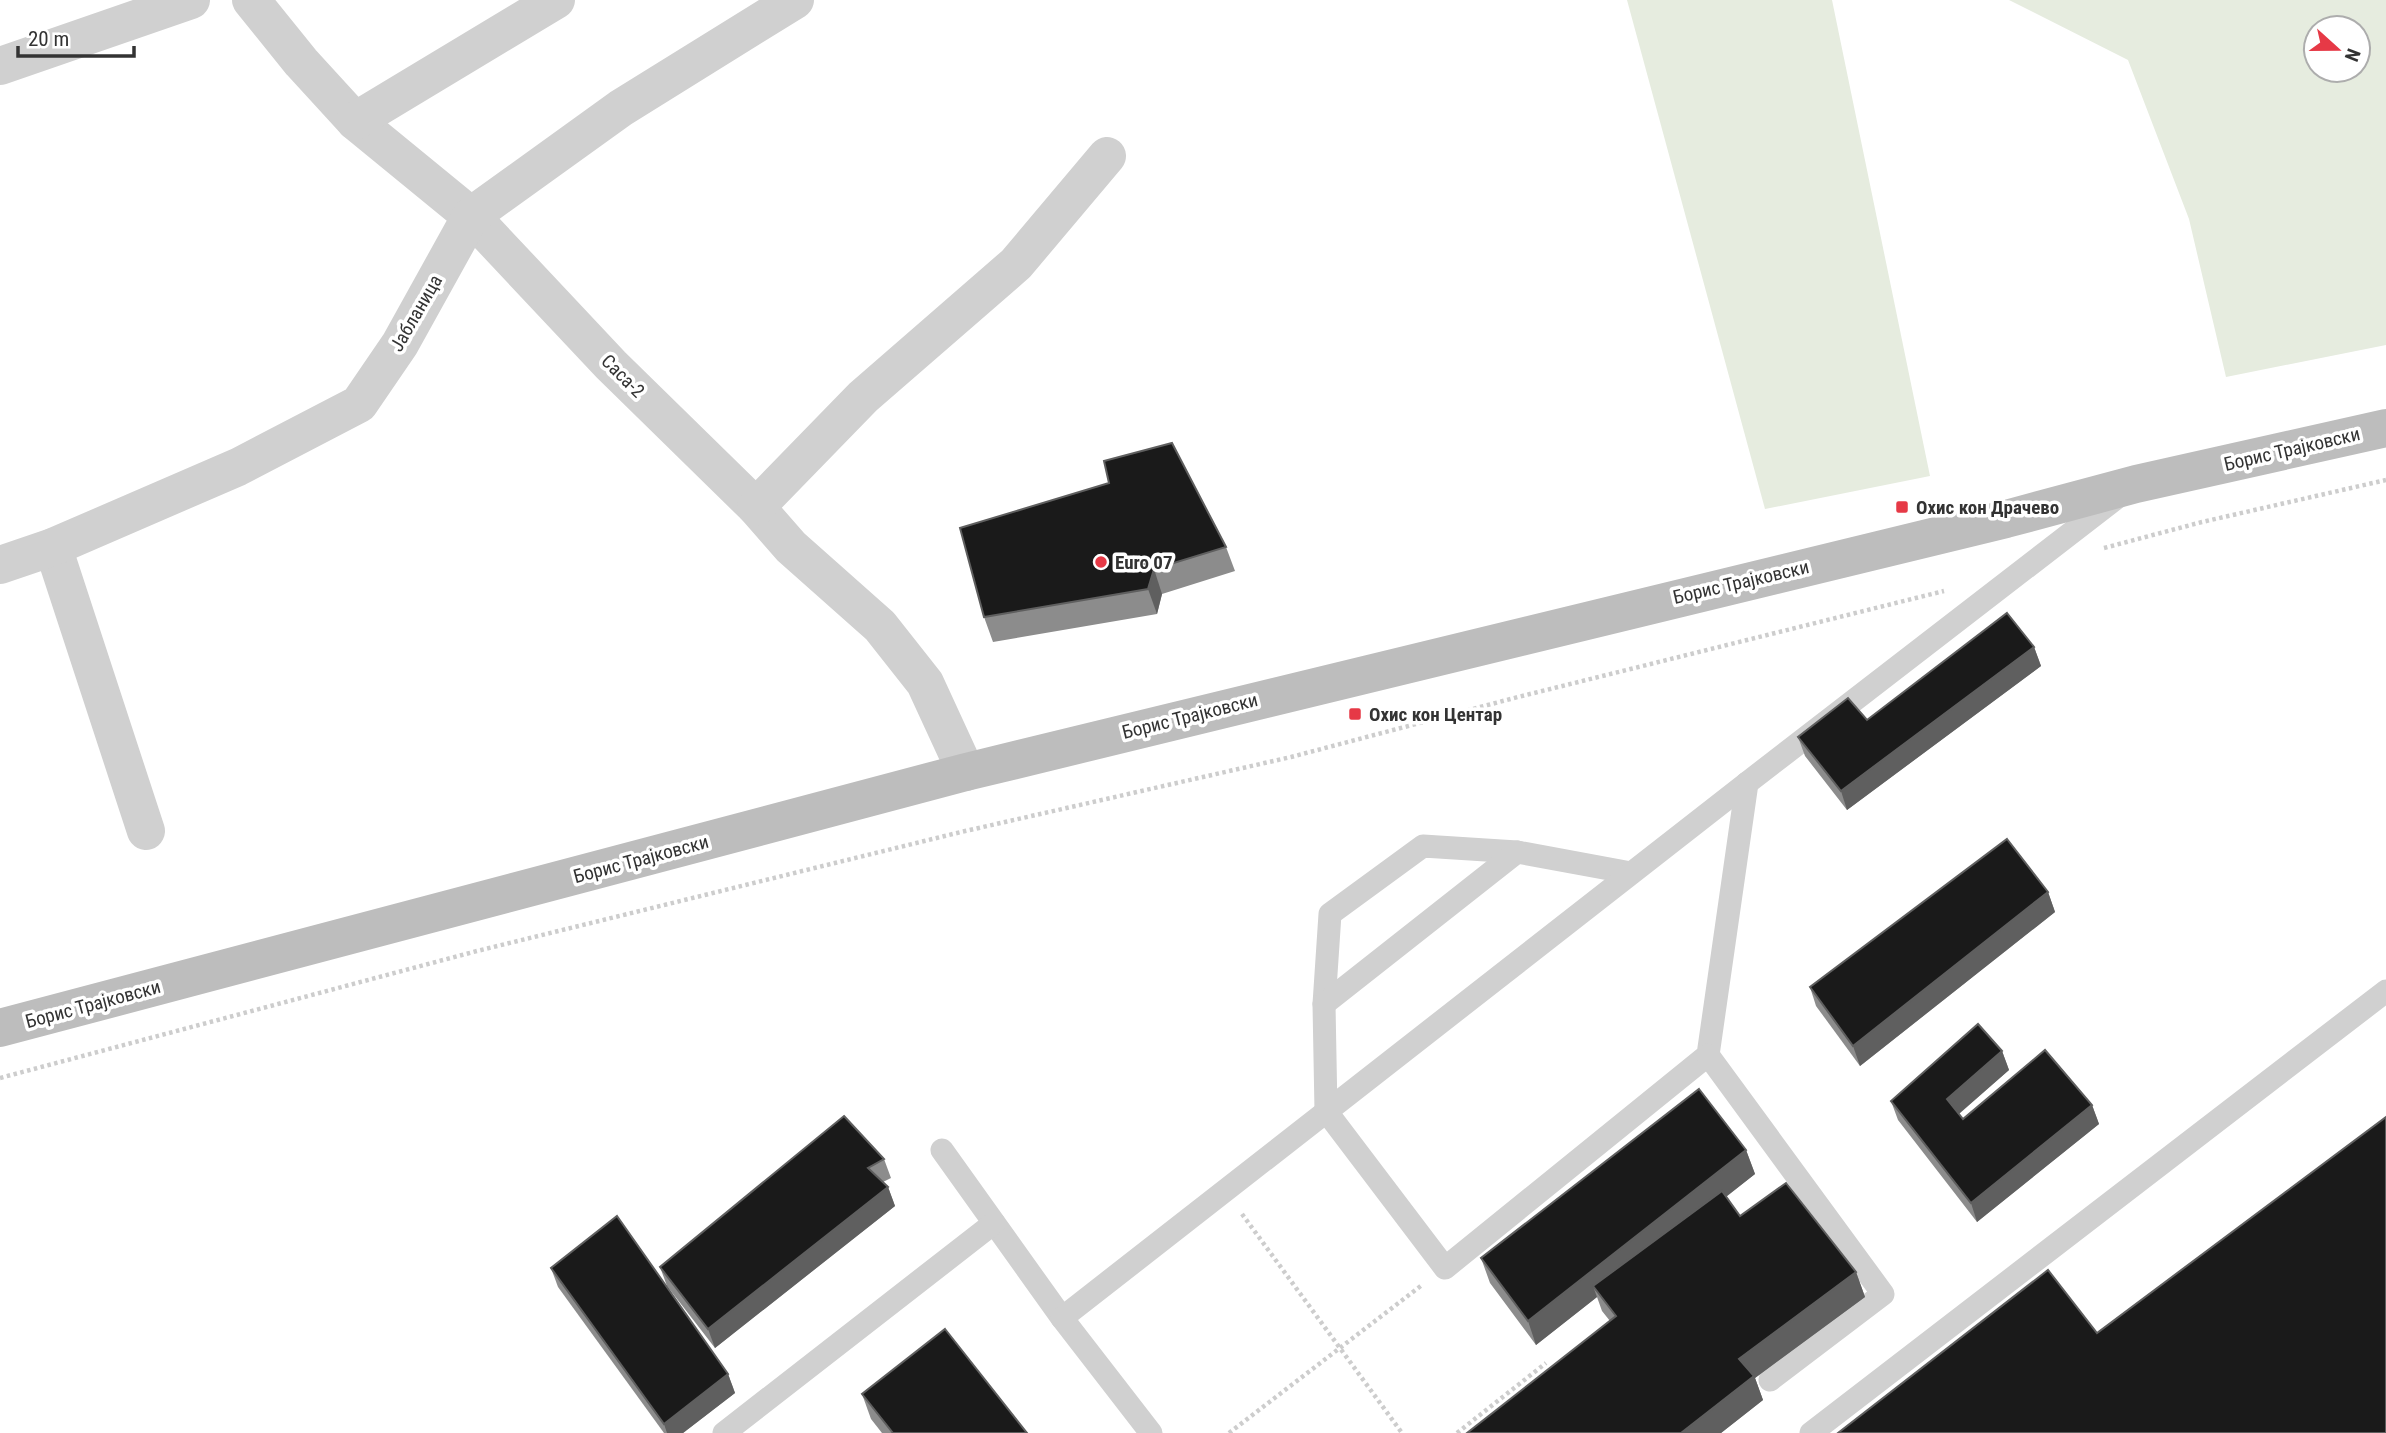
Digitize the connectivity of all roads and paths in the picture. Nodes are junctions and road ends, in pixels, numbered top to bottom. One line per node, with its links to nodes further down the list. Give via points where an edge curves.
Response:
1 (191, 0): 5 (street)
2 (251, 0): 6 (street, Саса-2)
3 (556, 0): 6 (street)
4 (795, 0): 8 (street, Јабланица, via 621,108)
5 (0, 66)
6 (355, 121): 8 (street, Саса-2)
7 (1107, 156): 12 (street, via 1016,264 863,397)
8 (471, 216): 12 (street, Саса-2, via 611,365); 13 (street, Јабланица, via 400,344 359,404 238,467)
9 (2386, 428): 11 (main road, Борис Трајковски)
10 (2386, 480): 14 (path)
11 (2136, 484): 17 (main road, Борис Трајковски); 18 (lane)
12 (756, 507): 17 (street, Саса-2, via 791,547 880,626 925,683)
13 (53, 547): 15 (street, Јабланица); 19 (street)
14 (2101, 549)
15 (0, 565)
16 (1950, 589): 26 (path, via 1291,757 961,832 477,951)
17 (965, 772): 24 (main road, Борис Трајковски)
18 (1746, 783): 21 (lane); 25 (lane)
19 (146, 831)
20 (1517, 852): 21 (lane); 23 (lane); 23 (lane, via 1423,846 1329,914)
21 (1631, 873): 27 (lane)
22 (2386, 991): 41 (lane)
23 (1324, 1004): 27 (lane)
24 (0, 1028)
25 (1709, 1055): 31 (lane); 35 (lane, via 1883,1294)
26 (0, 1078)
27 (1326, 1111): 29 (lane); 31 (lane)
28 (942, 1150): 30 (lane)
29 (1225, 1191): 32 (lane); 33 (path)
30 (994, 1223): 32 (lane); 36 (lane)
31 (1445, 1268): 33 (path)
32 (1062, 1318): 37 (lane)
33 (1339, 1347): 38 (path); 39 (path)
34 (1546, 1363): 40 (path)
35 (1769, 1380)
36 (724, 1433)
37 (1151, 1433)
38 (1229, 1433)
39 (1402, 1433)
40 (1457, 1433)
41 (1811, 1433)

